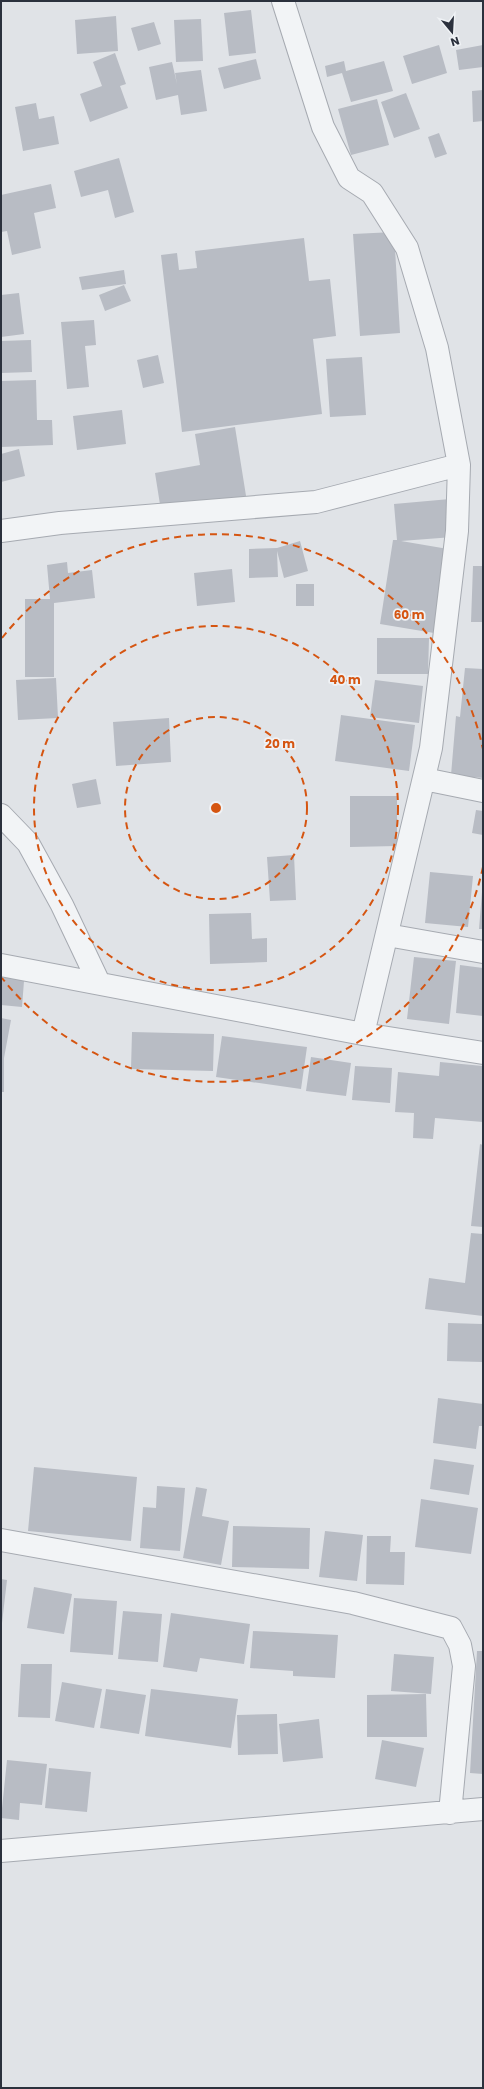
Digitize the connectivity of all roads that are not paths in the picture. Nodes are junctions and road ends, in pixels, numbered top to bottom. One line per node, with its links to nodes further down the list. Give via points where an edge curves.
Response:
1 (283, 1): 2 (street, via 323,126 349,178 372,193 407,248 437,348)
2 (459, 465): 3 (street, via 316,502 60,523); 4 (street, via 457,531 431,748)
3 (1, 531)
4 (424, 779): 5 (street); 7 (street)
5 (483, 791)
6 (1, 815): 10 (street, via 28,843 62,905)
7 (387, 935): 8 (street); 11 (street)
8 (483, 952)
9 (1, 965): 10 (street)
10 (99, 983): 11 (street)
11 (363, 1034): 12 (street)
12 (483, 1053)
13 (1, 1540): 15 (street, via 353,1603 450,1628 460,1645 464,1666)
14 (483, 1809): 15 (street)
15 (450, 1813): 16 (street)
16 (1, 1851)

